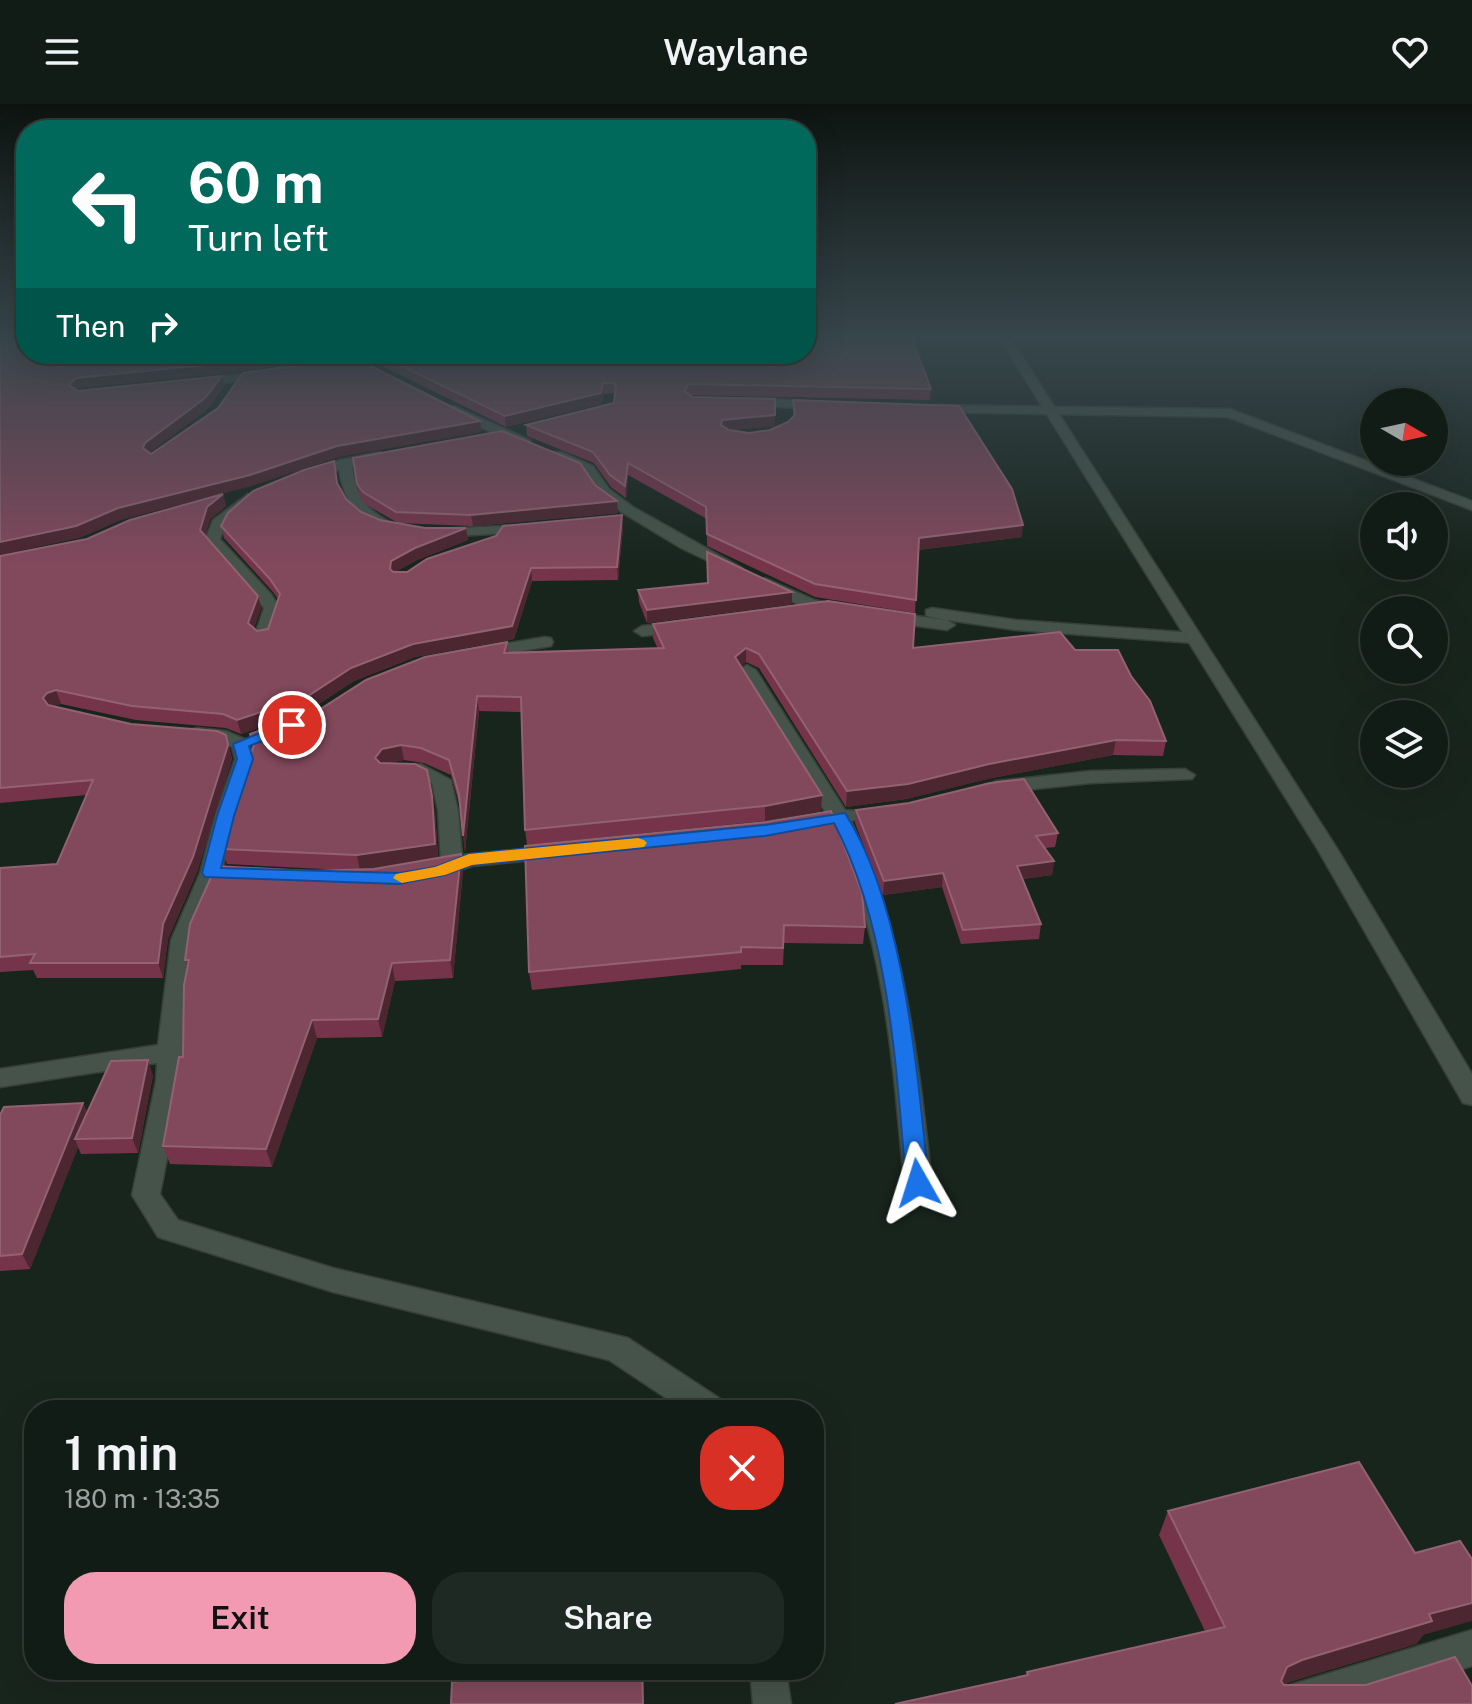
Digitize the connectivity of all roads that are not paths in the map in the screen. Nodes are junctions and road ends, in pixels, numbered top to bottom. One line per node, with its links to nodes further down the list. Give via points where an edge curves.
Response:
1 (461, 414): 5 (street)
2 (1052, 414): 26 (street)
3 (1232, 414): 11 (street)
4 (529, 428): 5 (street)
5 (504, 434): 6 (street); 12 (street, via 588,469 603,491)
6 (475, 439)
7 (388, 454): 8 (street)
8 (345, 463): 9 (street); 15 (street, via 349,496 358,509)
9 (289, 480)
10 (217, 501): 25 (street, via 261,489 218,523 212,540 272,608)
11 (1472, 506)
12 (642, 518): 13 (street); 20 (street, via 699,551)
13 (611, 521)
14 (534, 528): 16 (street)
15 (405, 531)
16 (497, 531): 17 (street); 18 (street)
17 (426, 534)
18 (481, 546)
19 (888, 607): 26 (street, via 1016,625)
20 (826, 608): 21 (street); 23 (street)
21 (785, 614)
22 (700, 624): 24 (street)
23 (947, 625)
24 (642, 631)
25 (262, 637)
26 (1194, 638): 44 (street, via 1328,850)
27 (545, 642): 28 (street)
28 (465, 655)
29 (747, 670): 35 (street)
30 (174, 732): 39 (street, via 247,742)
31 (390, 771): 38 (street, via 421,770 441,780)
32 (1185, 775): 33 (street, via 1055,780)
33 (974, 792)
34 (880, 811): 35 (street)
35 (839, 817): 36 (street); 45 (street, via 857,851 887,948)
36 (780, 828)
37 (575, 850): 38 (street)
38 (452, 866): 41 (street)
39 (211, 873): 40 (street); 42 (street, via 182,940)
40 (258, 875)
41 (412, 876)
42 (169, 1052): 43 (street); 46 (street, via 169,1081 146,1195 168,1229 333,1280 617,1348)
43 (0, 1078)
44 (1472, 1096)
45 (918, 1183)
46 (696, 1400)
47 (1472, 1648): 50 (street)
48 (769, 1680): 49 (street)
49 (772, 1704)
50 (1290, 1704)

